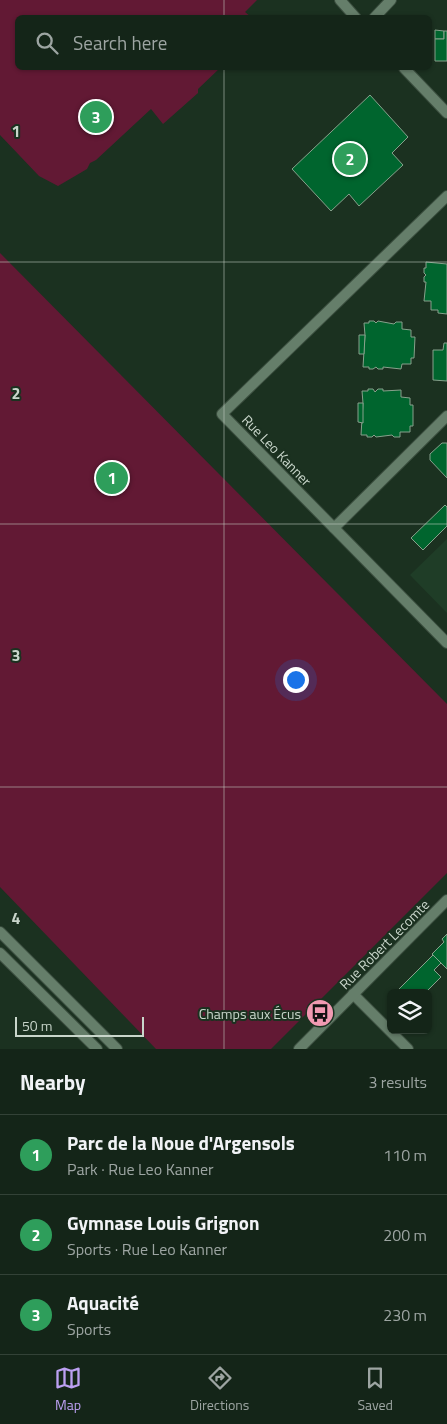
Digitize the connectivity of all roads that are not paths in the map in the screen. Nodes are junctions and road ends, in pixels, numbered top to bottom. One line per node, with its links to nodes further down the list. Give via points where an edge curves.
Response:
1 (340, 0): 3 (street)
2 (391, 0): 4 (street)
3 (353, 15)
4 (377, 15)
5 (406, 70): 6 (street)
6 (447, 113)
7 (447, 196): 9 (street, Rue Leo Kanner, via 222,414)
8 (447, 416): 9 (street)
9 (334, 528): 10 (street, Rue Leo Kanner)
10 (447, 643)
11 (447, 900): 14 (street, Rue Robert Lecomte)
12 (0, 932): 16 (street)
13 (0, 953): 15 (street)
14 (353, 994): 17 (street, Rue Robert Lecomte); 18 (street)
15 (97, 1049)
16 (117, 1049)
17 (299, 1049)
18 (408, 1049)

